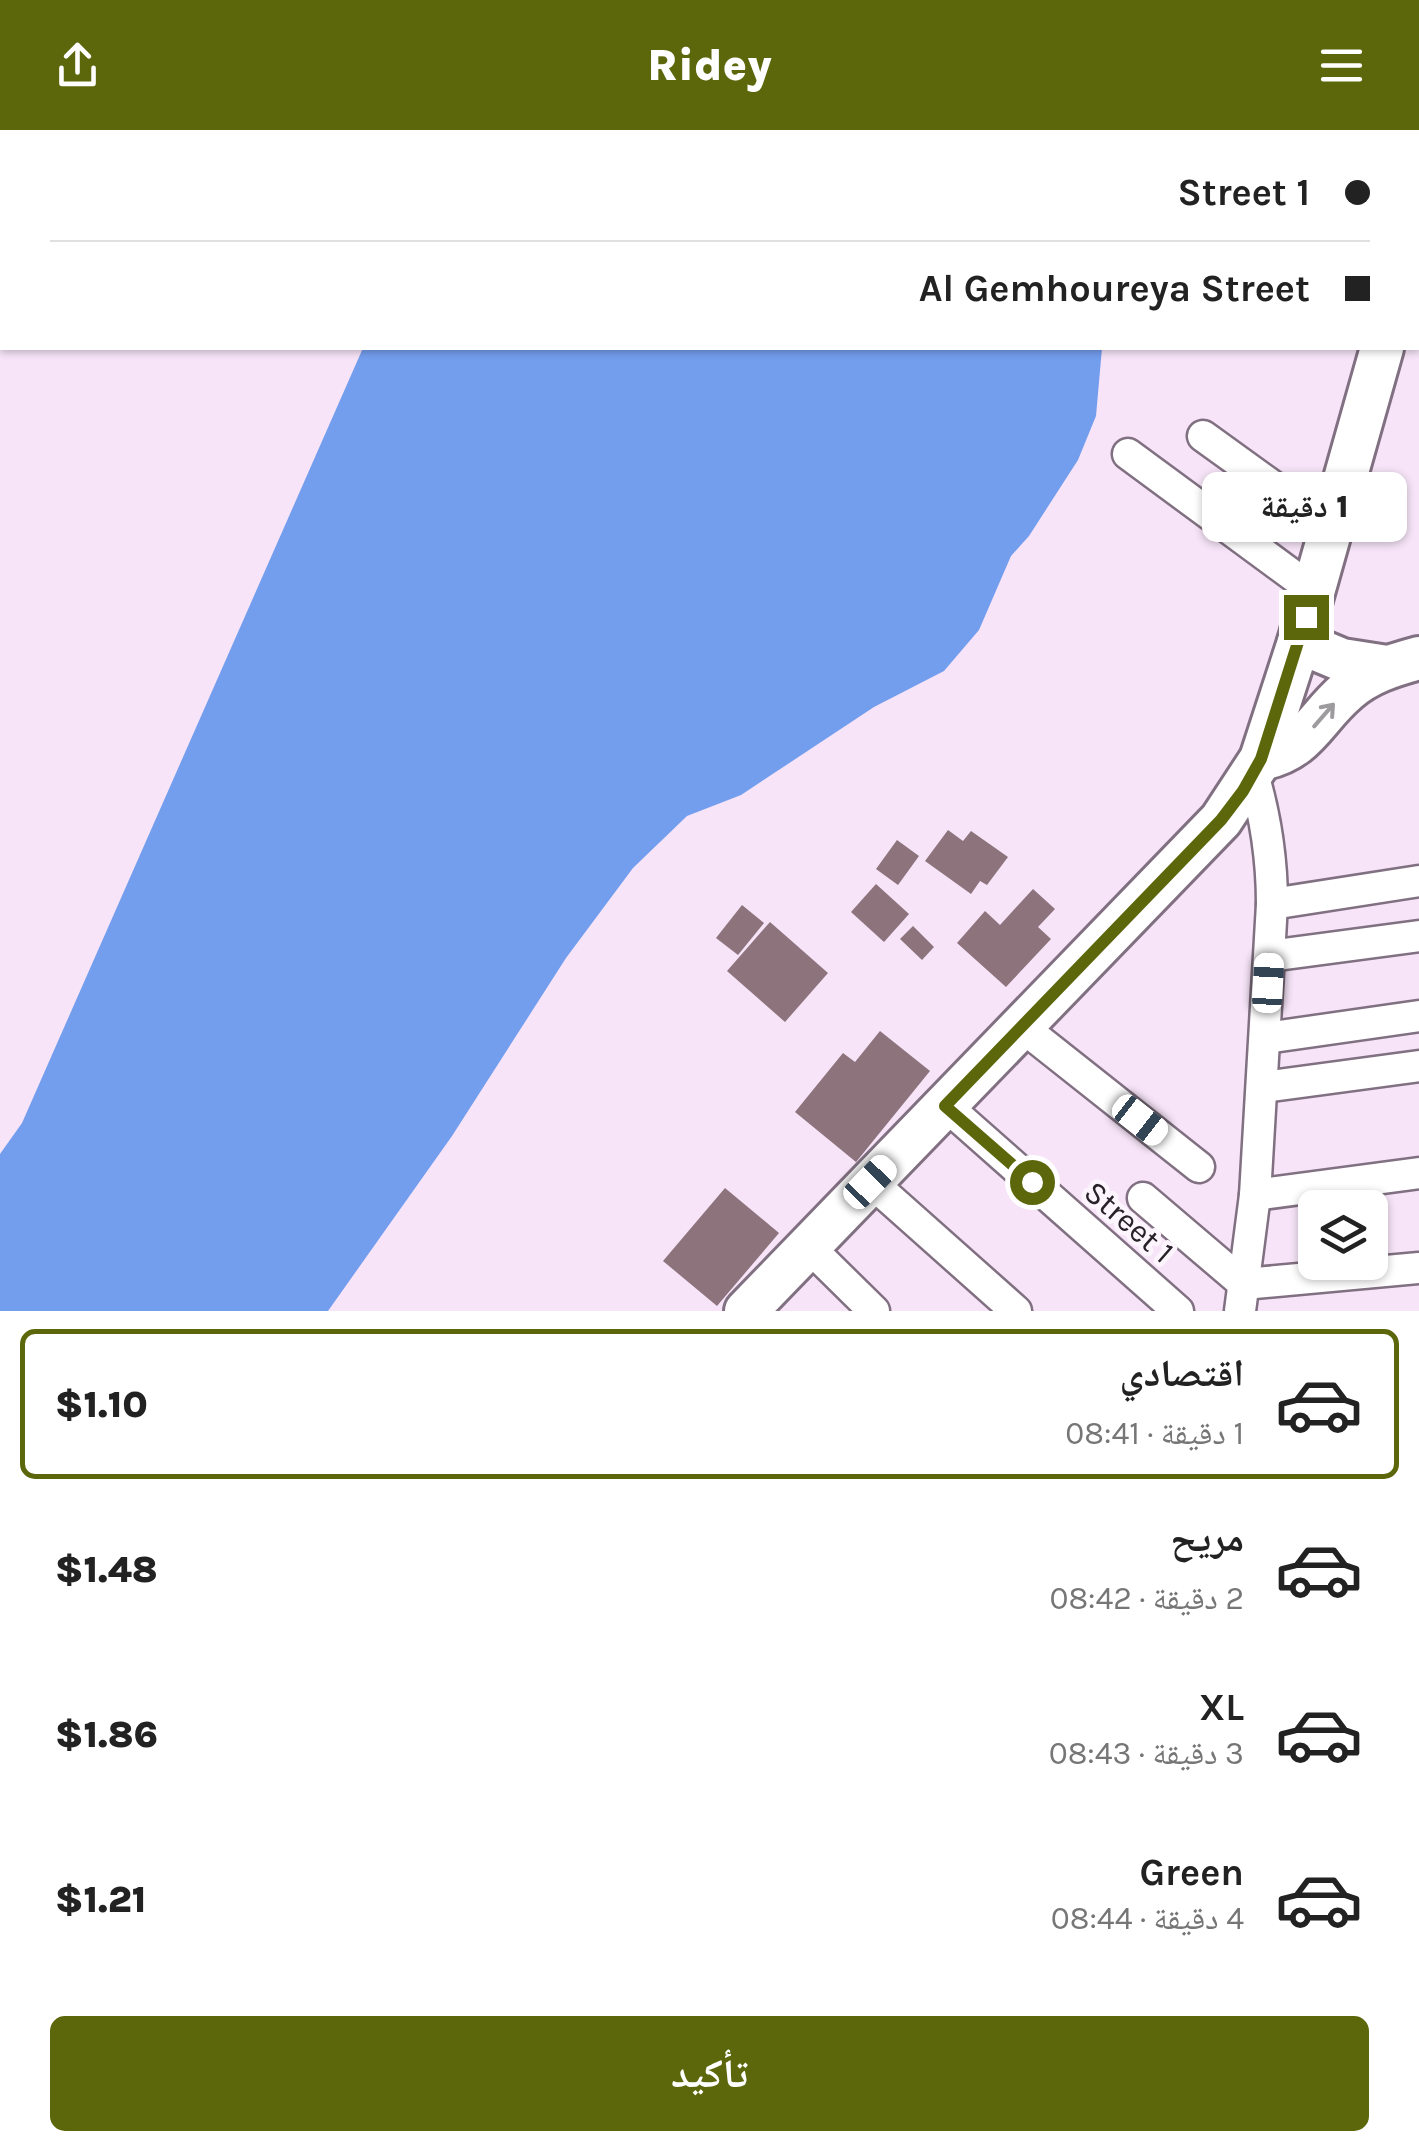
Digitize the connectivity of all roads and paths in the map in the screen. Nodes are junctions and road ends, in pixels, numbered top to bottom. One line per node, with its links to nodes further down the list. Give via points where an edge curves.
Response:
1 (1381, 350): 4 (street)
2 (1202, 436): 4 (street)
3 (1128, 454): 5 (street)
4 (1332, 529): 5 (street)
5 (1314, 591): 6 (street)
6 (1299, 642): 7 (street, via 1342,660); 8 (street)
7 (1403, 662): 8 (street, one-way to 7, via 1297,746 1347,690)
8 (1257, 767): 10 (street); 14 (street, via 1221,820)
9 (1419, 882): 10 (street)
10 (1272, 904): 12 (street)
11 (1419, 936): 12 (street)
12 (1270, 956): 15 (street)
13 (1419, 1016): 15 (street)
14 (1021, 1026): 18 (street); 19 (street)
15 (1266, 1038): 17 (street)
16 (1419, 1066): 17 (street)
17 (1263, 1087): 22 (street)
18 (945, 1106): 21 (street); 30 (street, Street 1)
19 (1199, 1167)
20 (1419, 1173): 22 (street)
21 (870, 1182): 24 (street); 29 (street)
22 (1256, 1195): 26 (street)
23 (1143, 1198): 26 (street)
24 (809, 1247): 27 (street); 28 (street)
25 (1419, 1268): 26 (street)
26 (1242, 1297)
27 (764, 1305)
28 (874, 1311)
29 (1016, 1311)
30 (1178, 1311)

